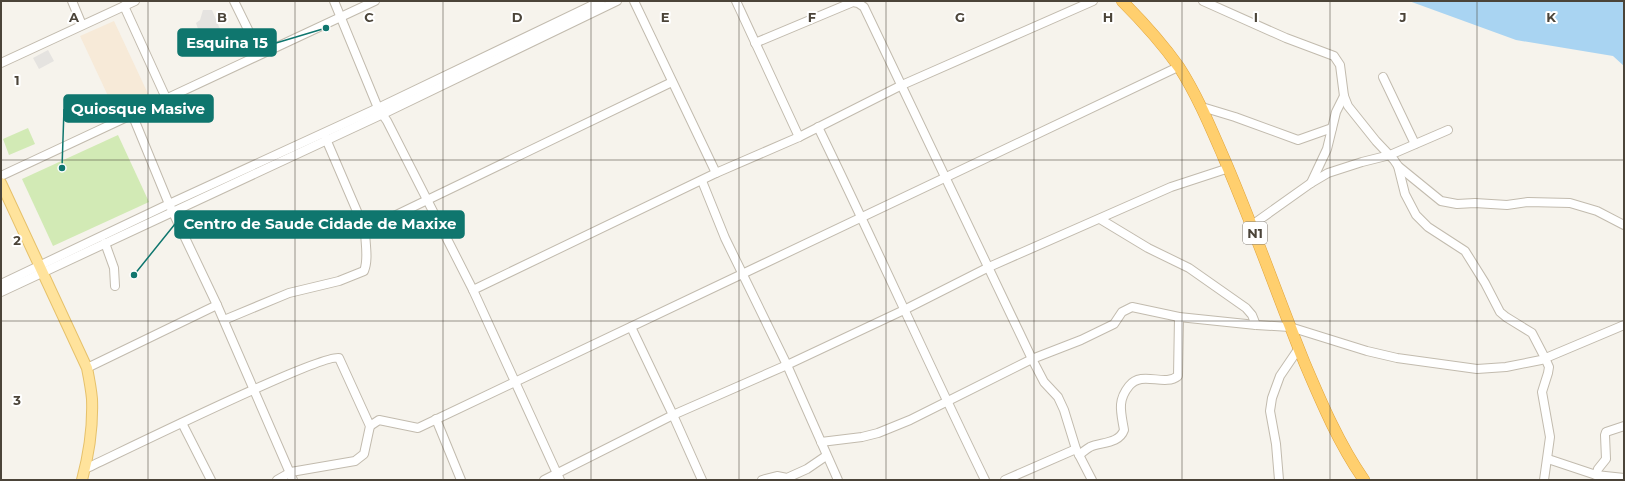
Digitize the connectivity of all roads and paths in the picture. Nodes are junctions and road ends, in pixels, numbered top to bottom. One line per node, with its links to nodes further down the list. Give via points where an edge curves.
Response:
1 (72, 1): 16 (street)
2 (135, 1): 14 (street)
3 (234, 1): 18 (street)
4 (334, 1): 15 (street)
5 (340, 1): 15 (street)
6 (375, 1): 15 (street)
7 (601, 1): 27 (street)
8 (616, 1): 27 (street)
9 (634, 1): 22 (street)
10 (736, 1): 17 (street)
11 (1093, 1): 23 (street)
12 (1122, 1): 20 (highway, N1, via 1155,36)
13 (1203, 1): 24 (street, via 1334,56 1340,65)
14 (124, 6): 16 (street); 25 (street)
15 (343, 16): 18 (street); 27 (street)
16 (82, 25): 19 (street)
17 (755, 43): 23 (street, via 853,2 858,3 864,7); 32 (street)
18 (260, 54): 25 (street)
19 (1, 63)
20 (1178, 67): 26 (highway, N1); 40 (street)
21 (1383, 77): 34 (street)
22 (672, 82): 38 (street); 44 (street)
23 (902, 85): 29 (street); 40 (street)
24 (1344, 96): 30 (street); 35 (street, via 1348,106)
25 (166, 98): 28 (street)
26 (1202, 107): 30 (street, via 1298,140); 37 (highway, N1)
27 (383, 112): 33 (street); 44 (street); 45 (street)
28 (132, 114): 39 (street); 45 (street)
29 (818, 127): 32 (street); 46 (street)
30 (1332, 128): 43 (street, via 1327,149)
31 (1448, 130): 34 (street)
32 (799, 136): 38 (street)
33 (326, 140): 45 (street); 50 (street)
34 (1415, 144): 35 (street)
35 (1390, 155): 36 (street); 43 (street, via 1340,168)
36 (1398, 166): 49 (street, via 1441,201 1456,204 1507,205 1528,202 1570,203 1597,211); 68 (street, via 1405,194 1416,215 1428,227 1465,252 1500,312 1532,332)
37 (1229, 168): 47 (street, via 1171,187); 48 (highway, N1)
38 (716, 173): 41 (street)
39 (1, 176)
40 (946, 177): 46 (street); 52 (street)
41 (702, 181): 54 (street); 57 (street)
42 (1, 183): 53 (main road)
43 (1311, 183): 48 (street)
44 (427, 200): 50 (street); 57 (street)
45 (171, 207): 51 (street); 53 (street); 59 (street)
46 (862, 218): 54 (street); 60 (street)
47 (1100, 219): 52 (street); 63 (street, via 1148,248 1189,268 1246,308)
48 (1252, 225): 66 (highway, N1)
49 (1624, 225)
50 (365, 230): 62 (street, via 367,264 364,270 339,281 289,293)
51 (105, 243): 53 (street); 56 (street, via 114,268)
52 (989, 267): 60 (street); 69 (street)
53 (42, 269): 55 (street); 58 (street); 71 (main road)
54 (742, 275): 65 (street); 70 (street)
55 (1, 284)
56 (115, 286)
57 (472, 290): 72 (street)
58 (1, 292)
59 (218, 305): 62 (street); 71 (street)
60 (904, 310): 70 (street); 74 (street)
61 (1179, 317): 63 (street); 69 (street, via 1132,306 1122,312 1114,324); 81 (street, via 1178,376 1133,381 1120,404 1124,430 1122,434 1113,441)
62 (224, 320): 73 (street)
63 (1256, 325): 66 (street)
64 (1624, 325): 68 (street)
65 (631, 327): 72 (street); 75 (street)
66 (1290, 327): 67 (highway, N1); 68 (street, via 1397,358 1477,369 1523,364)
67 (1299, 348): 100 (street, via 1274,388 1270,411); 101 (highway, N1, via 1328,419)
68 (1546, 358): 83 (street, via 1549,367 1542,392 1550,437)
69 (1032, 359): 74 (street); 81 (street, via 1044,382 1058,397)
70 (787, 365): 75 (street); 80 (street)
71 (87, 368): 84 (main road, via 92,399)
72 (515, 382): 76 (street); 87 (street)
73 (254, 389): 77 (street); 78 (street, via 336,357 341,360); 86 (street)
74 (946, 401): 80 (street, via 910,420 878,432 862,437); 97 (street)
75 (673, 415): 87 (street); 94 (street)
76 (436, 419): 78 (street, via 418,428 379,420); 92 (street)
77 (182, 423): 84 (street); 90 (street)
78 (370, 426): 86 (street, via 366,450 355,461)
79 (1624, 426): 85 (street, via 1606,432 1606,459)
80 (821, 442): 82 (street)
81 (1077, 452): 98 (street); 99 (street)
82 (826, 456): 95 (street, via 808,469 787,478 777,476); 96 (street)
83 (1548, 459): 85 (street); 102 (street)
84 (85, 469): 89 (main road)
85 (1596, 475): 88 (street)
86 (292, 476): 91 (street)
87 (559, 477): 93 (street)
88 (1624, 478)
89 (82, 480)
90 (211, 480)
91 (277, 480)
92 (461, 480)
93 (544, 480)
94 (702, 480)
95 (762, 480)
96 (838, 480)
97 (985, 480)
98 (1005, 480)
99 (1092, 480)
100 (1279, 480)
101 (1364, 480)
102 (1544, 480)

